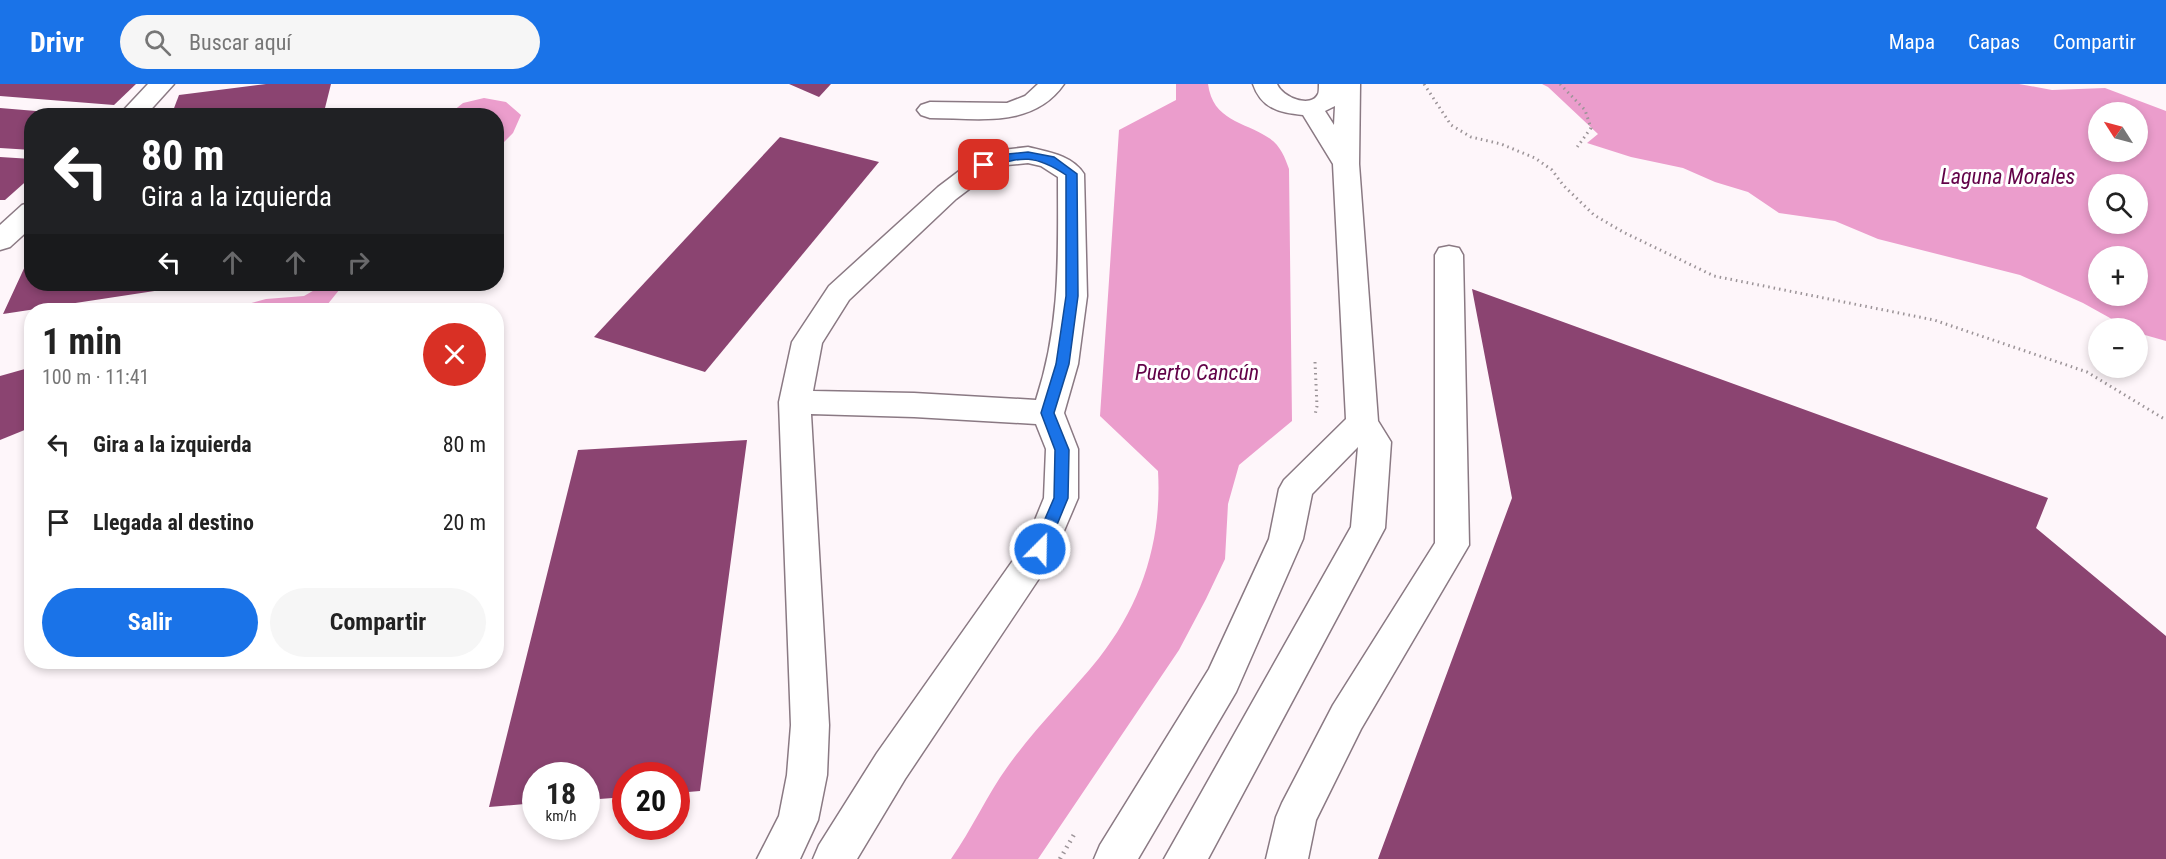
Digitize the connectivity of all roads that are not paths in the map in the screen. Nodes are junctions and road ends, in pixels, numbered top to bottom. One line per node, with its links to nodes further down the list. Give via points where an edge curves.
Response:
1 (162, 84): 7 (street)
2 (1052, 84): 8 (street, via 1034,101 1010,111)
3 (1265, 84): 6 (street, via 1266,93 1281,104)
4 (1331, 84): 6 (street, via 1330,98)
5 (1348, 84): 9 (street)
6 (1310, 107): 9 (street)
7 (138, 108)
8 (930, 110)
9 (1346, 164): 15 (street)
10 (24, 219): 11 (street)
11 (0, 242)
12 (1449, 255): 20 (street, via 1452,545 1347,717 1296,817)
13 (795, 402): 14 (street); 14 (street, via 807,342 839,293 947,193 984,165 1028,155 1050,160 1071,174 1072,296 1063,364); 16 (street, via 810,725 807,775 798,820)
14 (1048, 413): 17 (street, via 1062,450 1061,498 1040,549 891,766)
15 (1362, 423): 18 (street, via 1296,489 1286,539 1223,680); 19 (street, via 1375,442 1368,528)
16 (778, 859)
17 (834, 859)
18 (1115, 859)
19 (1185, 859)
20 (1287, 859)

